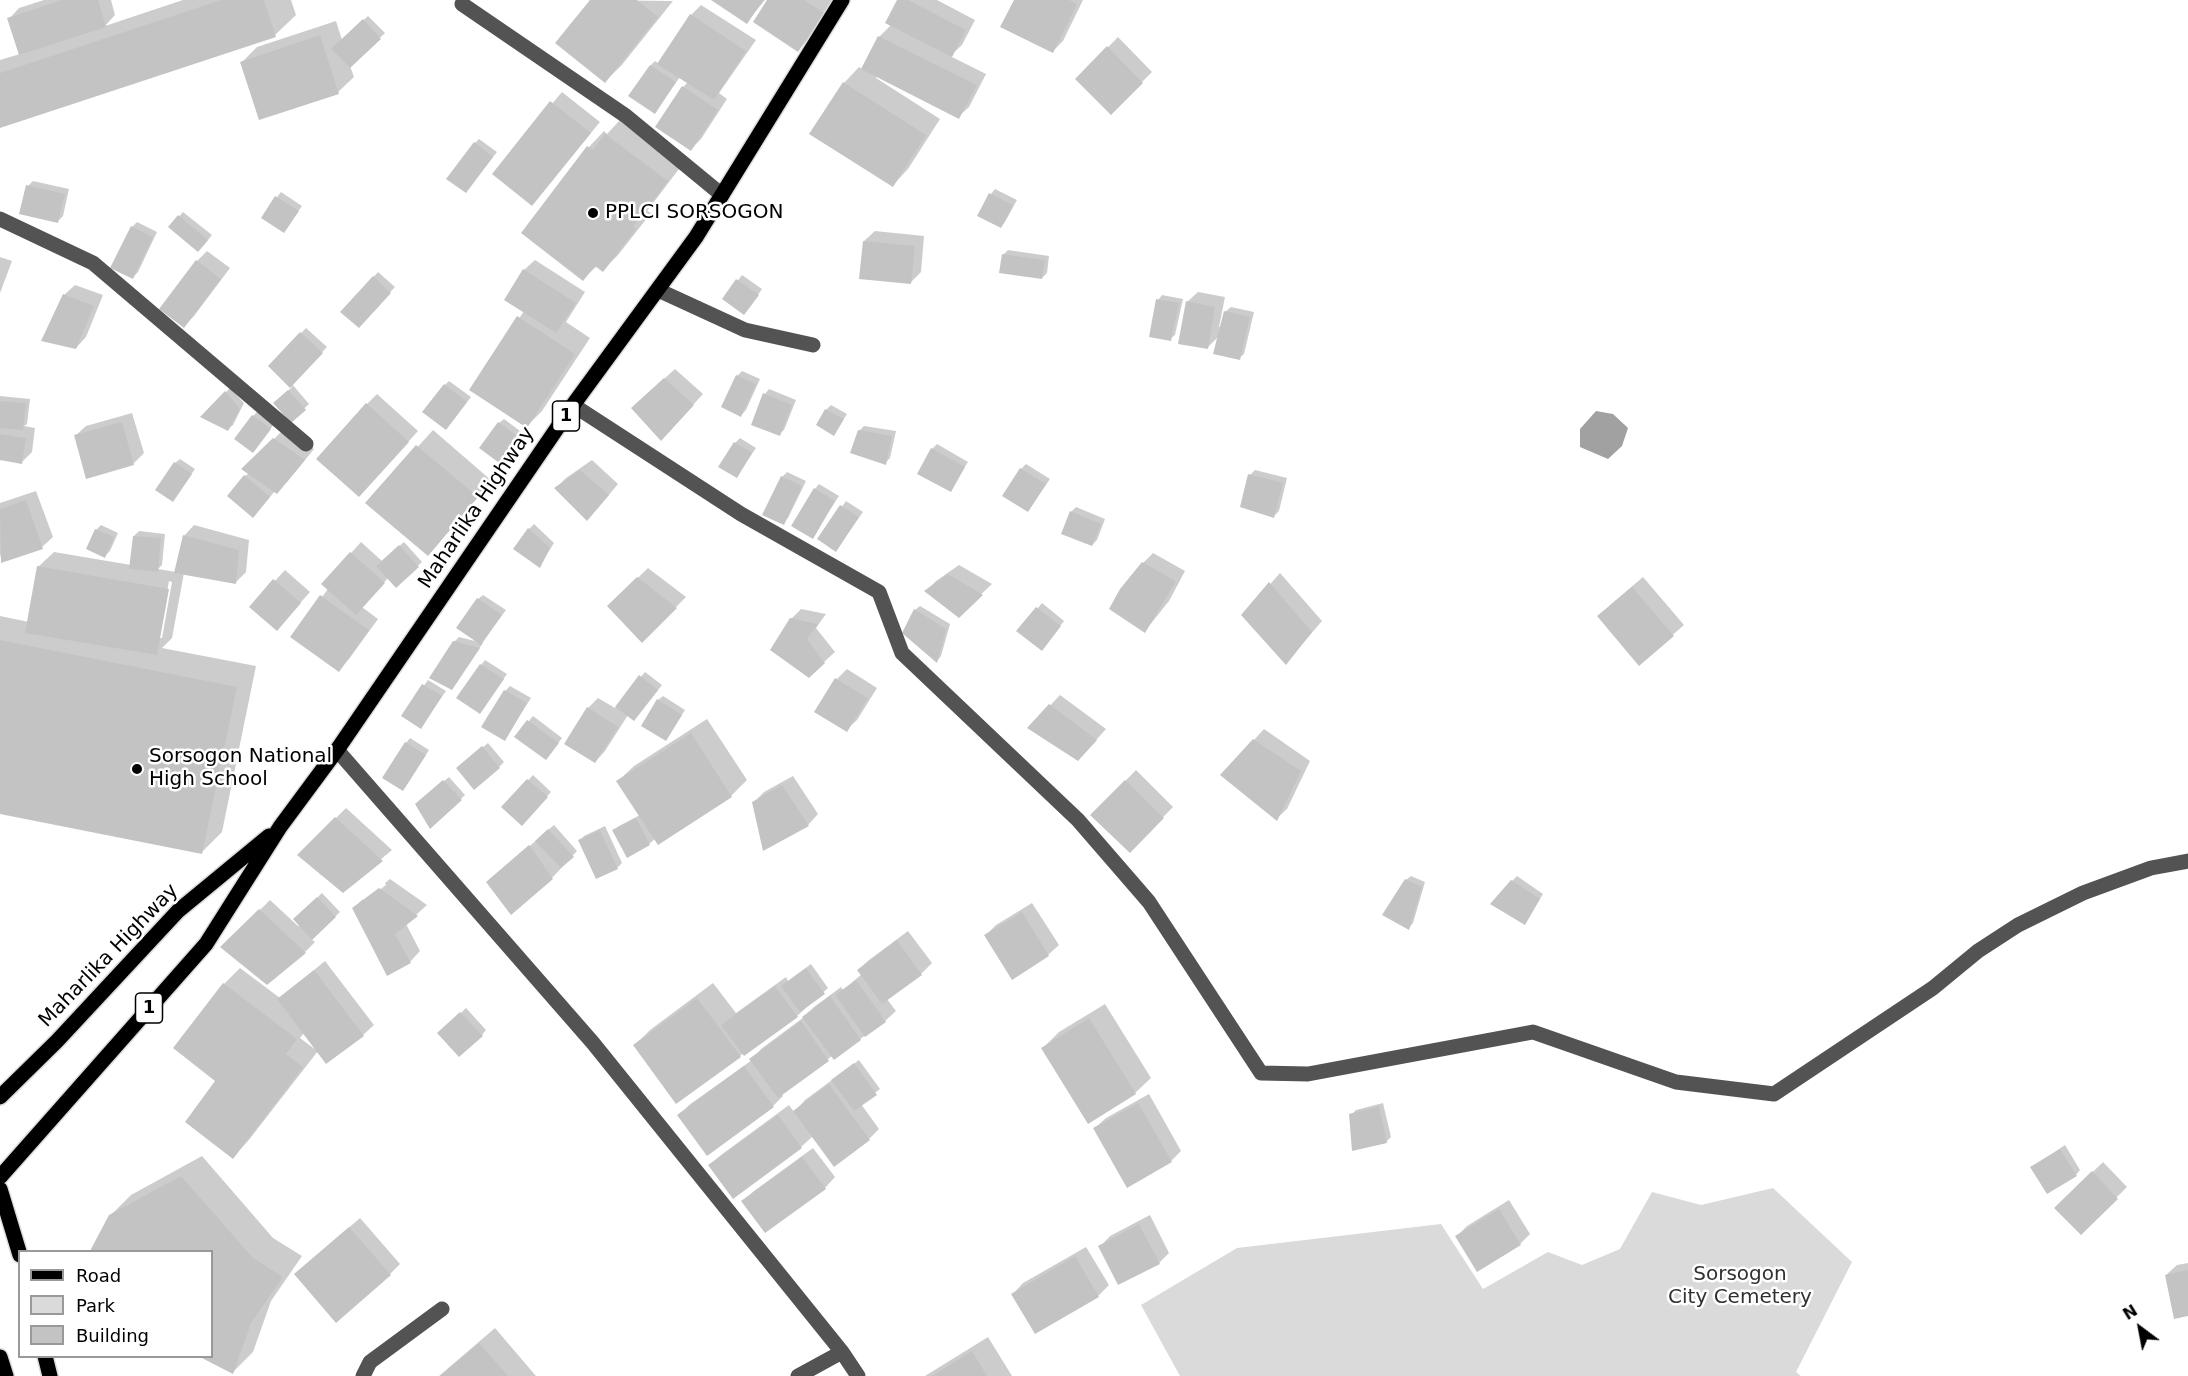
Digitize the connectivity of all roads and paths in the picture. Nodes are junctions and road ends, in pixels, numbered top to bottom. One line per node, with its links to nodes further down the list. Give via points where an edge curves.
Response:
1 (842, 0): 3 (main road, Maharlika Highway / 1)
2 (462, 4): 3 (street, via 626,116)
3 (722, 195): 5 (main road, Maharlika Highway / 1)
4 (0, 219): 8 (street, via 93,263)
5 (658, 290): 6 (street, via 745,330); 7 (main road, Maharlika Highway / 1)
6 (813, 345)
7 (573, 405): 9 (main road, Maharlika Highway / 1); 11 (street, via 741,514 879,592 902,653 1078,820 1149,902 1261,1073 1308,1074 1533,1032 1676,1082 1774,1094 1934,988 1977,951 2018,926 2083,893 2151,868)
8 (306, 444)
9 (337, 750): 10 (main road, Maharlika Highway / 1); 17 (street, via 593,1043)
10 (280, 827): 12 (main road, Maharlika Highway / 1, via 177,910); 13 (main road, Maharlika Highway / 1, via 206,944)
11 (2188, 861)
12 (0, 1097)
13 (0, 1177)
14 (0, 1189): 15 (main road)
15 (18, 1250)
16 (442, 1309): 22 (street, via 370,1362)
17 (842, 1352): 23 (street); 24 (street)
18 (0, 1358): 20 (main road)
19 (46, 1358): 21 (main road)
20 (6, 1376)
21 (50, 1376)
22 (363, 1376)
23 (798, 1376)
24 (858, 1376)

